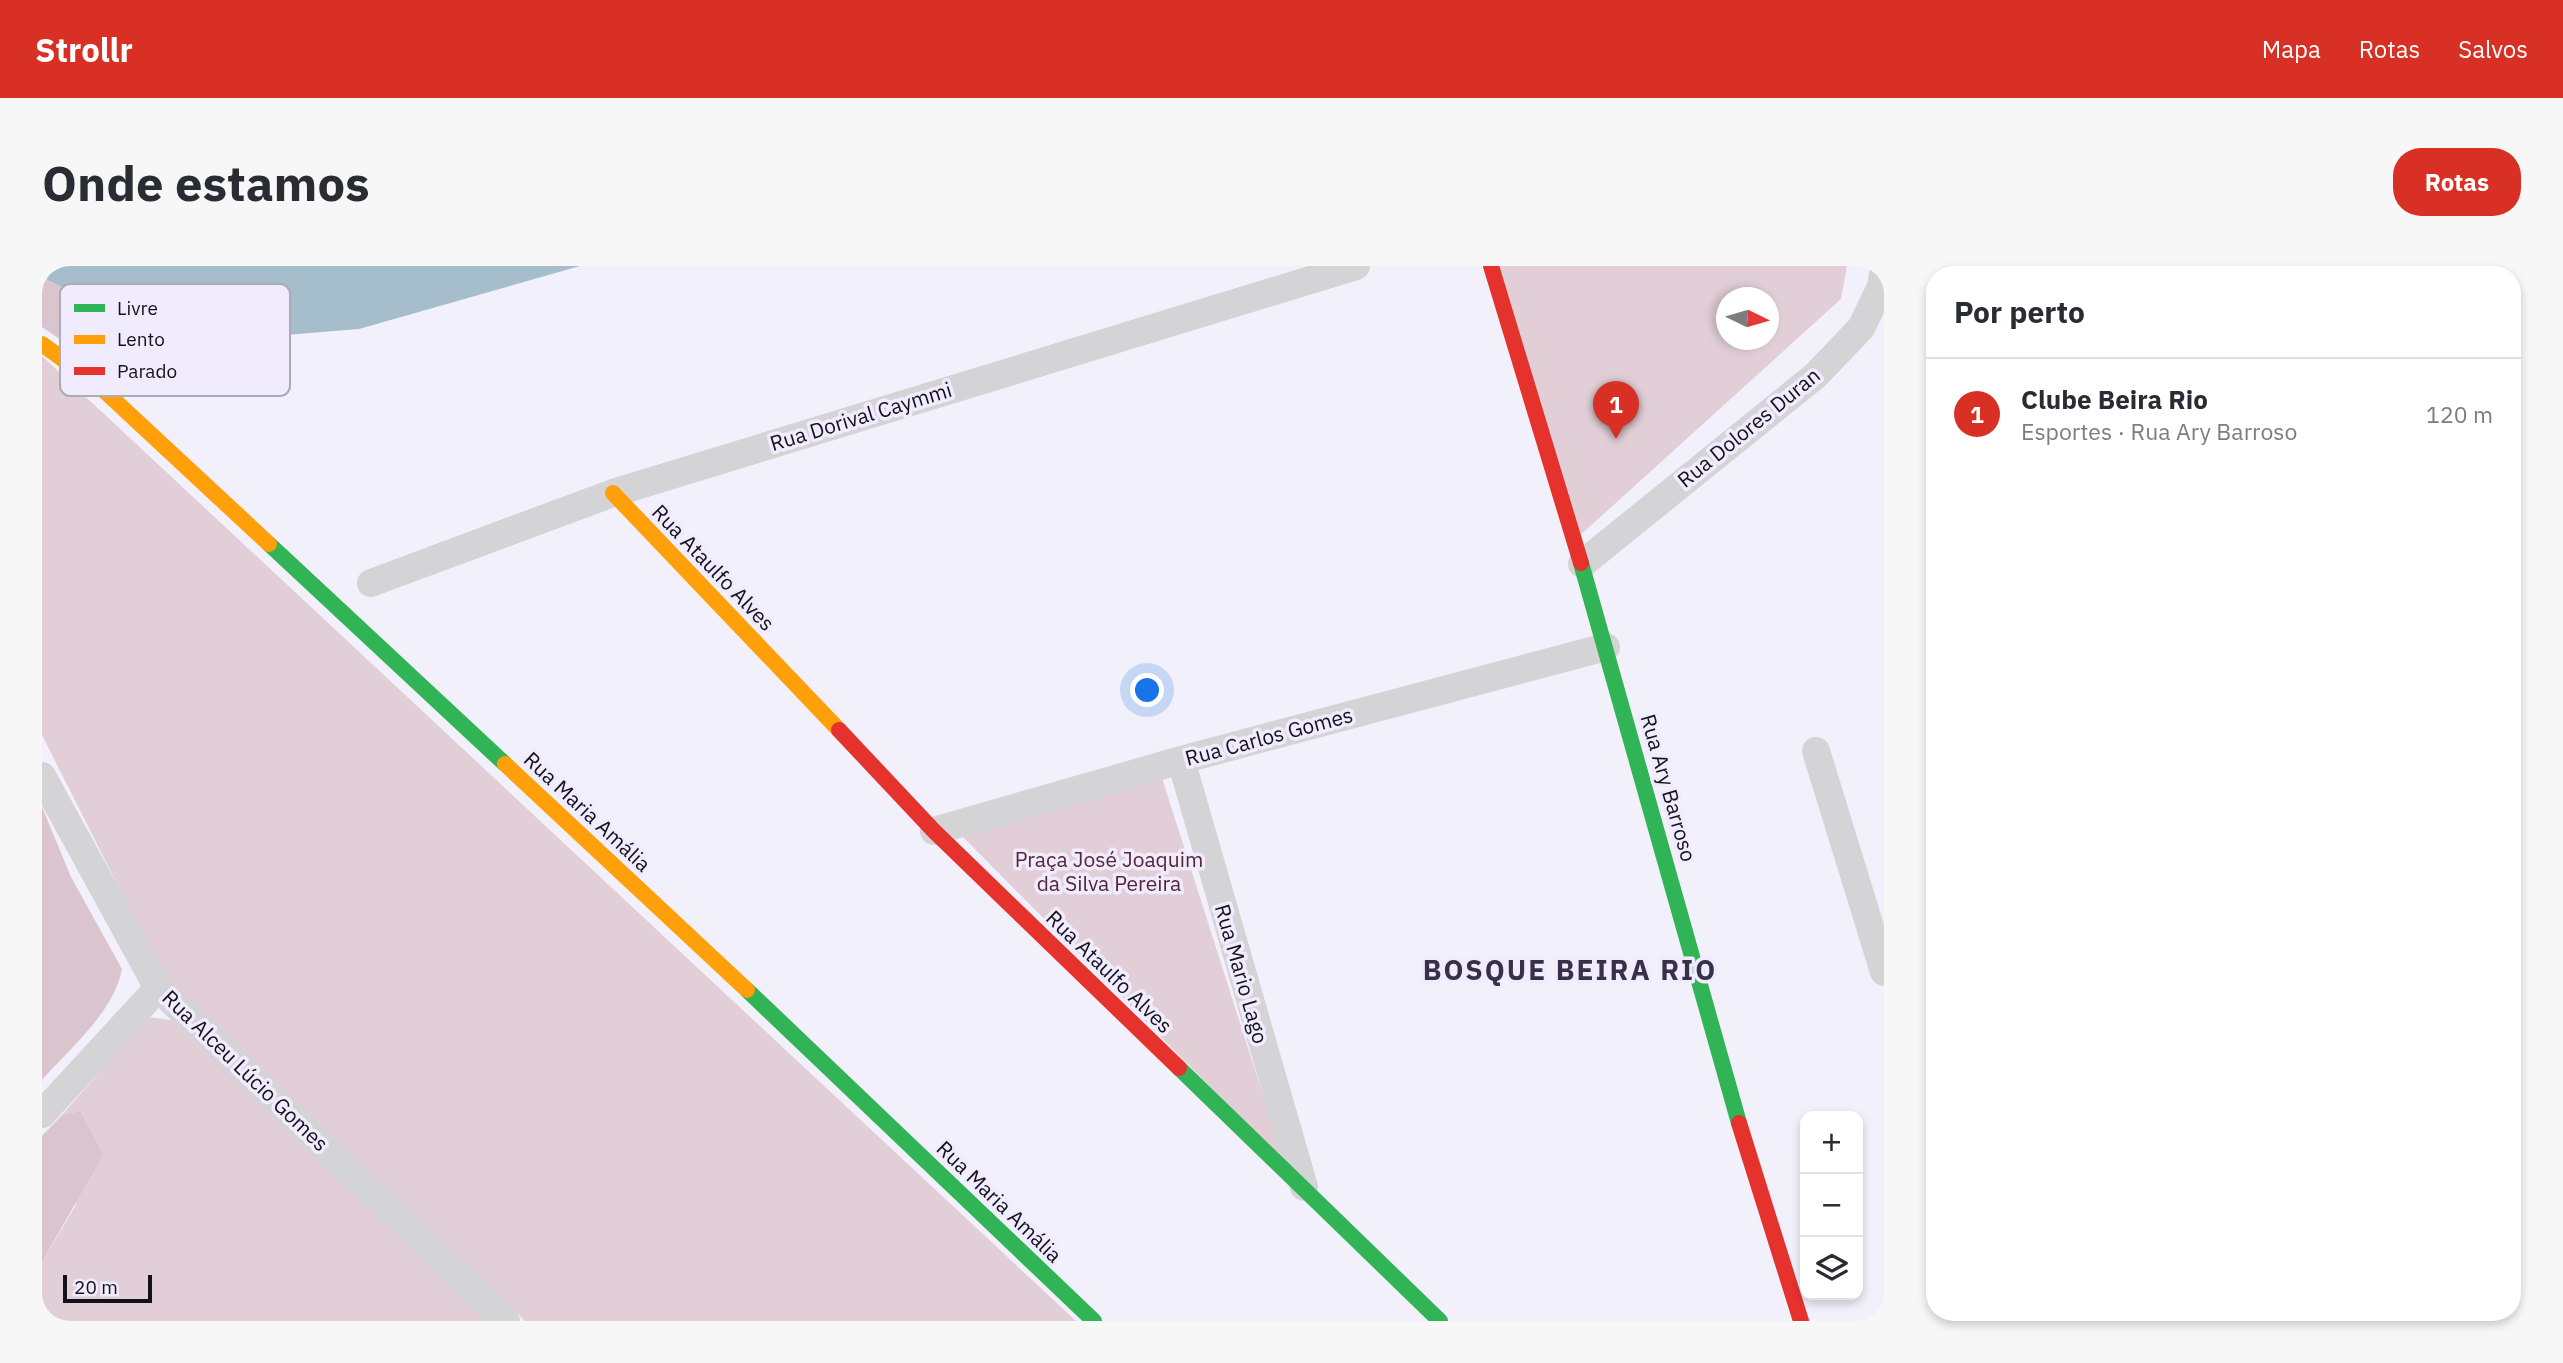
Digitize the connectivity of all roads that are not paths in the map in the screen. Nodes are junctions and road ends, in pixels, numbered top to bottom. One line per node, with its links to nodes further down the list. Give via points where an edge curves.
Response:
1 (1356, 266): 7 (street, Rua Dorival Caymmi)
2 (1491, 266): 8 (street, Rua Ary Barroso)
3 (1884, 268): 8 (street, Rua Dolores Duran, via 1881,287 1861,328 1815,376)
4 (42, 344): 5 (street, Rua Maria Amália)
5 (60, 357)
6 (110, 396): 20 (street, Rua Maria Amália, via 703,948)
7 (613, 493): 9 (street, Rua Dorival Caymmi); 14 (street, Rua Ataulfo Alves)
8 (1582, 564): 10 (street, Rua Ary Barroso)
9 (371, 583)
10 (1606, 647): 12 (street, Rua Carlos Gomes); 22 (street, Rua Ary Barroso, via 1749,1157)
11 (1816, 751): 15 (street)
12 (1181, 760): 14 (street, Rua Carlos Gomes); 18 (street, Rua Mario Lago)
13 (42, 776): 16 (street, Rua Alceu Lúcio Gomes)
14 (934, 831): 18 (street, Rua Ataulfo Alves)
15 (1884, 972)
16 (158, 988): 17 (street); 19 (street, Rua Alceu Lúcio Gomes)
17 (42, 1114)
18 (1304, 1188): 21 (street, Rua Ataulfo Alves)
19 (506, 1321)
20 (1094, 1321)
21 (1440, 1321)
22 (1801, 1321)

